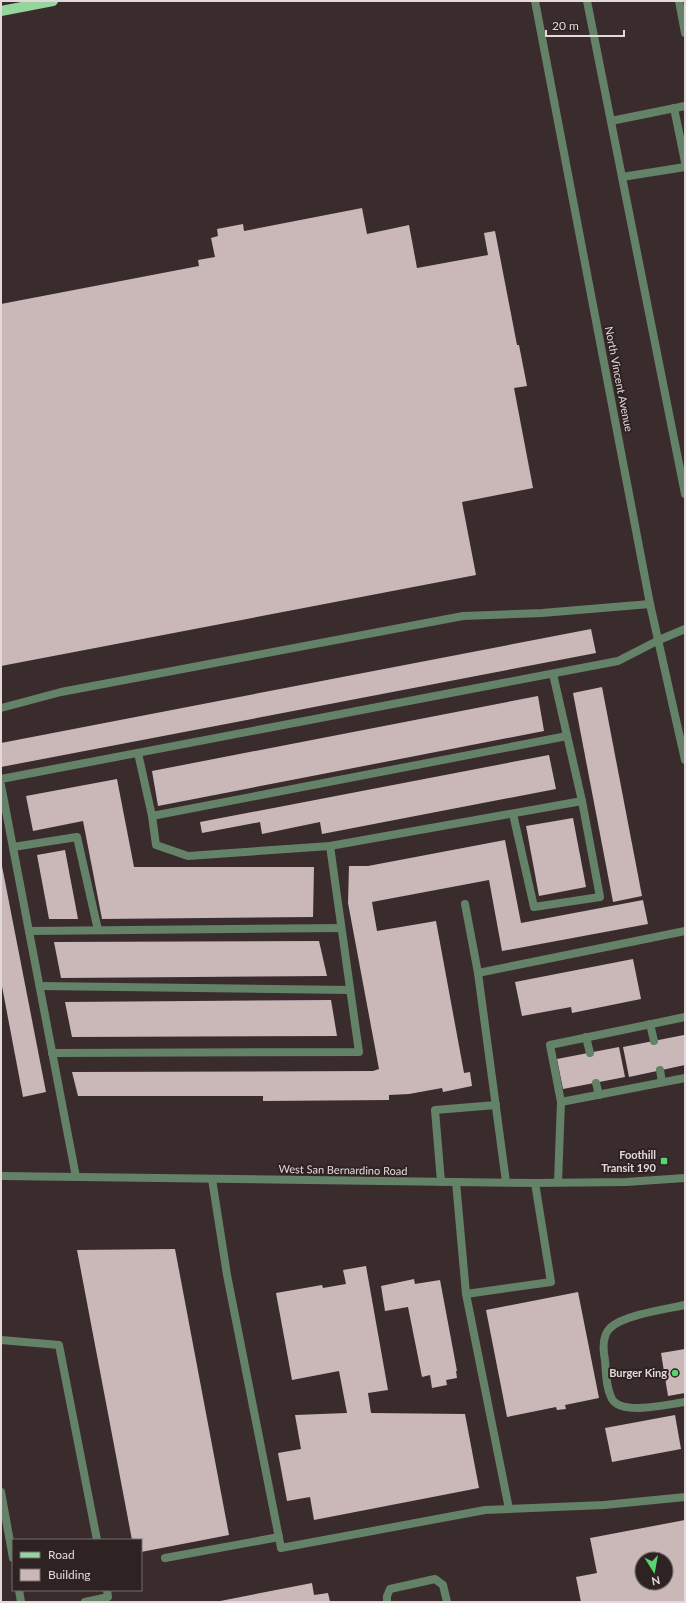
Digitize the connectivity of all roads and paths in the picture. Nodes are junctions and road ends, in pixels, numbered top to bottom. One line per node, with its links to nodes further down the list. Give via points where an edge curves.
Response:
1 (53, 1): 5 (main road)
2 (535, 1): 14 (street, North Vincent Avenue)
3 (587, 1): 9 (street)
4 (678, 1): 6 (street)
5 (1, 11)
6 (685, 33)
7 (685, 106): 8 (street)
8 (674, 108): 9 (street); 10 (street)
9 (611, 121): 12 (street)
10 (685, 162)
11 (685, 166): 12 (street)
12 (622, 177): 13 (street)
13 (685, 494)
14 (650, 604): 16 (street, North Vincent Avenue); 18 (street, via 542,614 463,616 62,692)
15 (685, 629): 16 (street)
16 (659, 640): 17 (street, via 618,661); 21 (street, North Vincent Avenue)
17 (553, 674): 19 (street); 20 (street)
18 (1, 708)
19 (567, 736): 24 (street); 26 (street)
20 (138, 753): 22 (street); 26 (street)
21 (685, 760)
22 (1, 779)
23 (1, 785): 28 (street)
24 (582, 801): 25 (street); 25 (street, via 600,896 534,907)
25 (513, 814): 27 (street)
26 (152, 816): 27 (street, via 156,846 188,856)
27 (330, 846): 30 (street)
28 (13, 847): 31 (street, via 77,837); 32 (street)
29 (465, 904): 34 (street)
30 (341, 928): 31 (street); 36 (street)
31 (98, 930): 32 (street)
32 (29, 931): 35 (street)
33 (685, 931): 34 (street)
34 (478, 973): 49 (street)
35 (40, 986): 36 (street); 41 (street)
36 (350, 990): 41 (street, via 359,1052)
37 (685, 1017): 38 (street)
38 (650, 1024): 39 (street); 40 (street)
39 (586, 1037): 42 (street); 48 (street, via 550,1045)
40 (654, 1041)
41 (52, 1053): 51 (street)
42 (590, 1053)
43 (660, 1070): 45 (street)
44 (685, 1078): 45 (street)
45 (662, 1082): 47 (street)
46 (596, 1083): 47 (street)
47 (599, 1095): 48 (street)
48 (561, 1102): 58 (street)
49 (496, 1105): 54 (street, via 435,1110); 56 (street)
50 (1, 1176): 51 (street, West San Bernardino Road)
51 (76, 1177): 53 (street, West San Bernardino Road)
52 (685, 1178): 58 (street, West San Bernardino Road, via 626,1182)
53 (212, 1179): 54 (street, West San Bernardino Road); 66 (street, via 227,1275)
54 (441, 1182): 55 (street, West San Bernardino Road)
55 (456, 1182): 56 (street, West San Bernardino Road); 59 (street)
56 (506, 1182): 57 (street, West San Bernardino Road)
57 (535, 1182): 58 (street, West San Bernardino Road); 59 (street, via 551,1282)
58 (558, 1182)
59 (466, 1294): 65 (street)
60 (685, 1305): 62 (street, via 625,1319 609,1328 604,1337 607,1386 612,1400 630,1409)
61 (1, 1340): 67 (street, via 59,1345)
62 (685, 1402)
63 (1, 1492): 68 (street)
64 (685, 1497): 65 (street, via 604,1505)
65 (509, 1509): 66 (street, via 485,1510 281,1548)
66 (279, 1537): 69 (street)
67 (97, 1539)
68 (12, 1552)
69 (165, 1558)
70 (19, 1591): 72 (street)
71 (108, 1593): 73 (street)
72 (21, 1602)
73 (86, 1602)
74 (387, 1602): 75 (street, via 390,1589 435,1579 444,1585)
75 (447, 1602)

